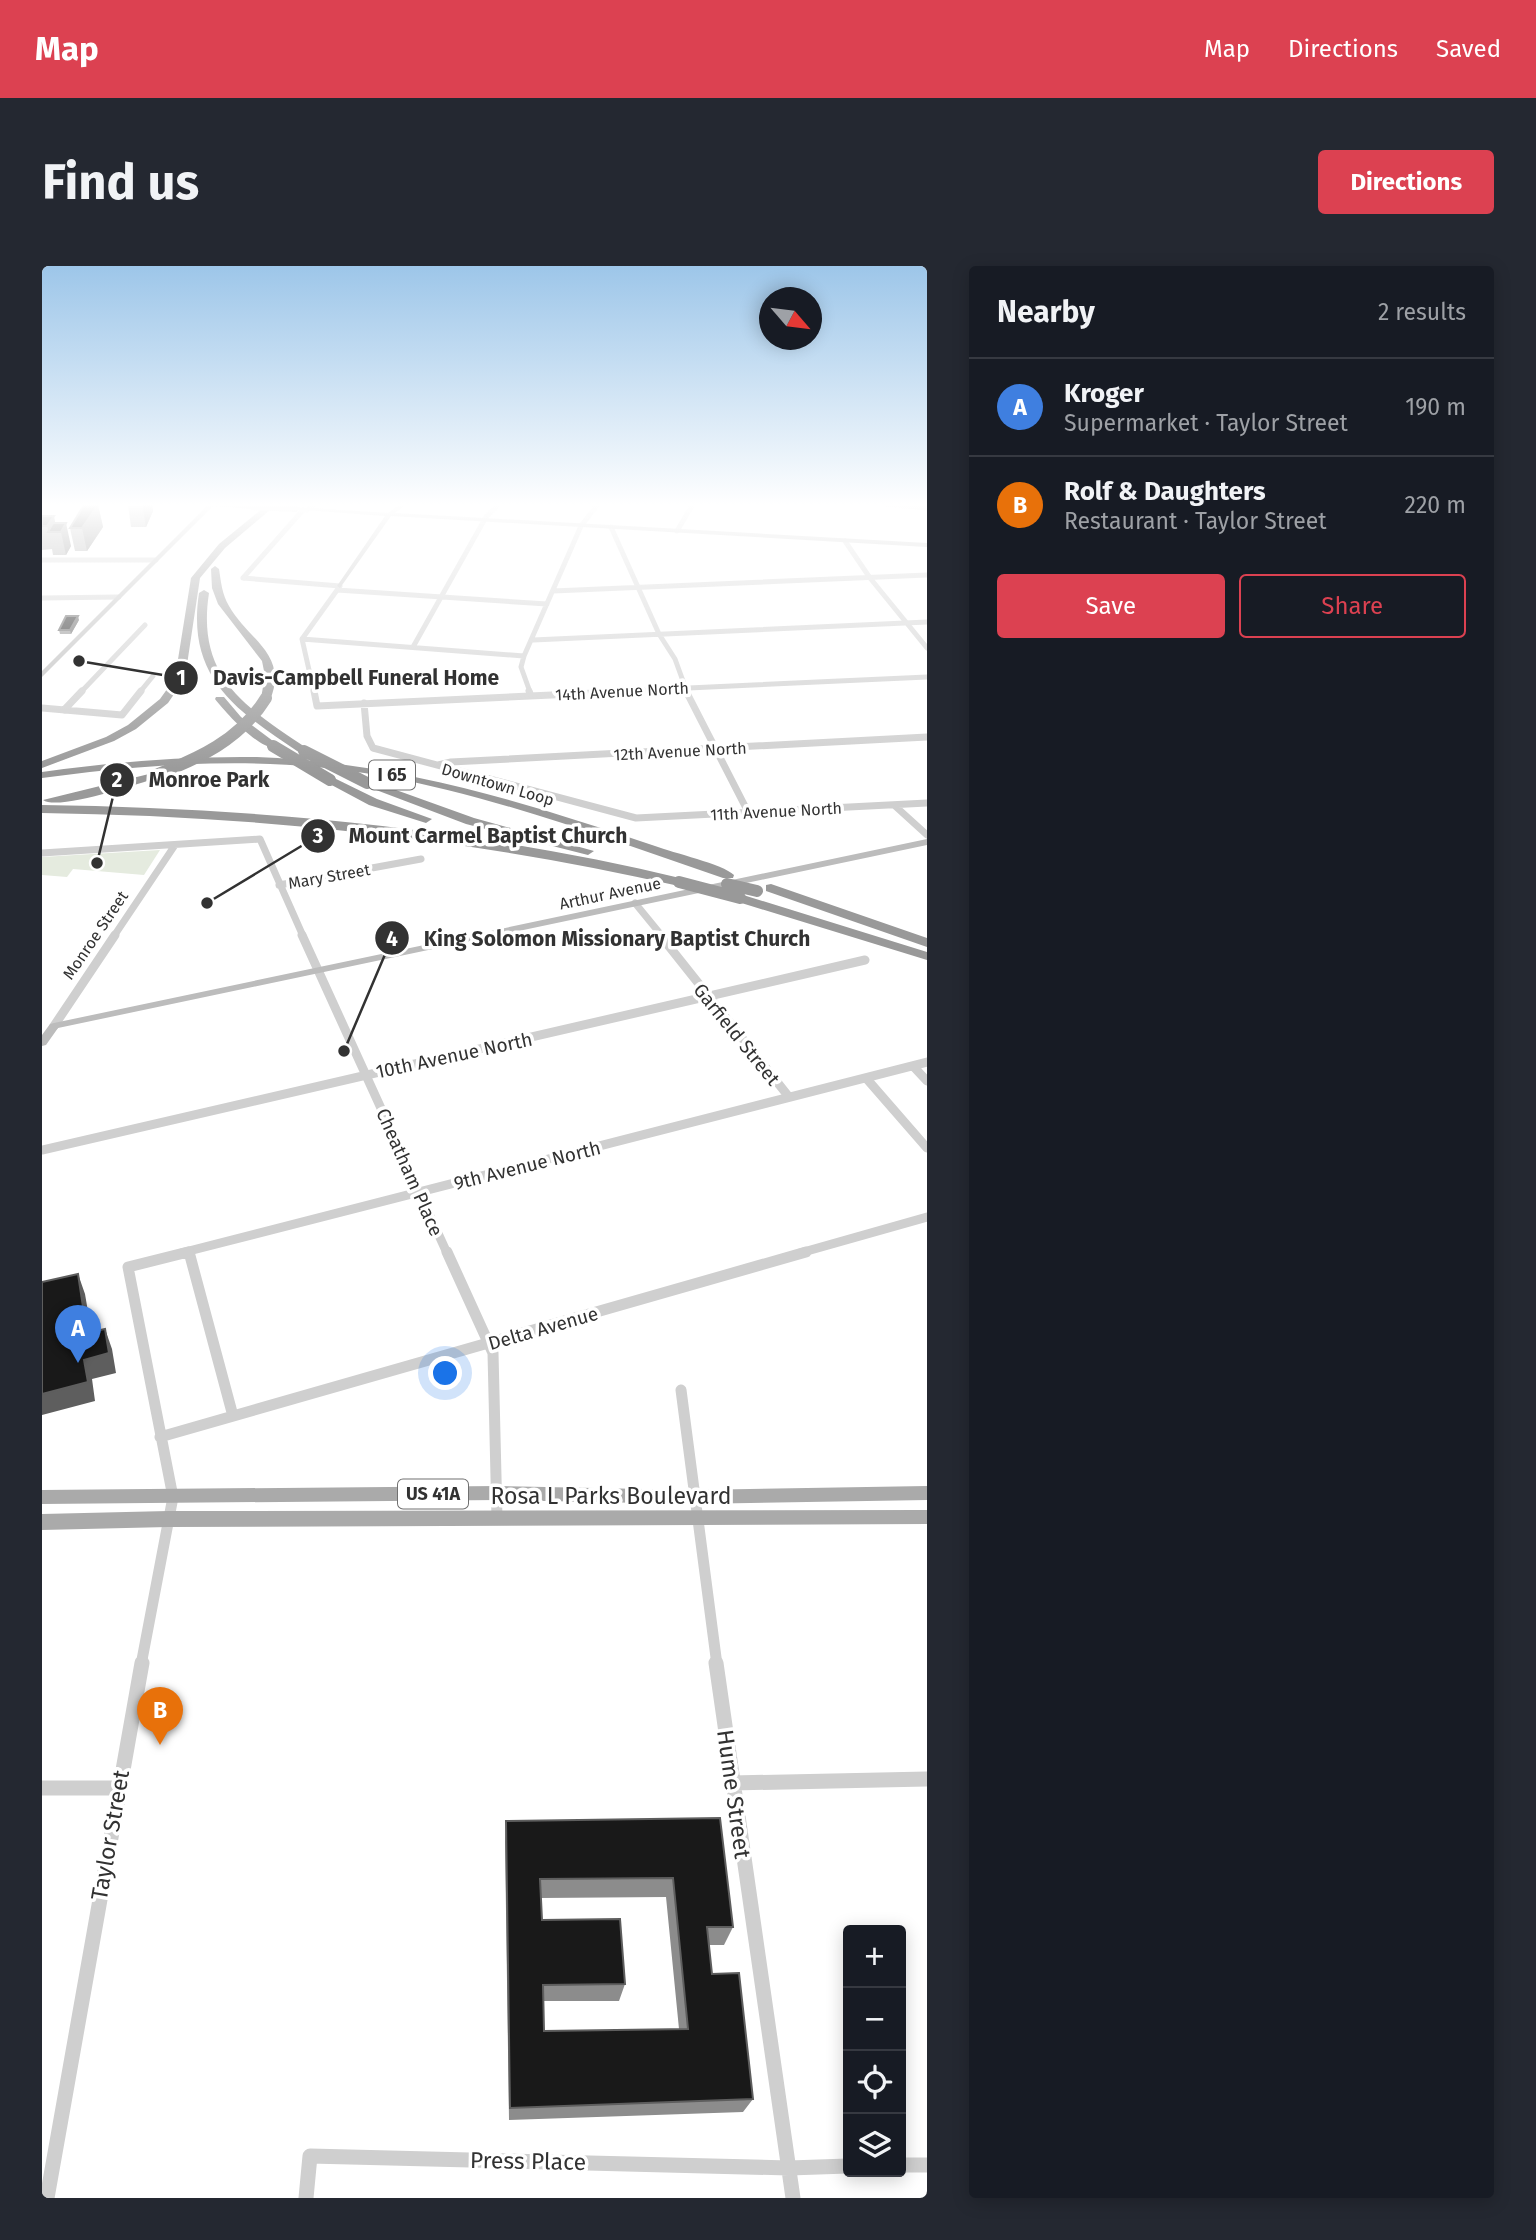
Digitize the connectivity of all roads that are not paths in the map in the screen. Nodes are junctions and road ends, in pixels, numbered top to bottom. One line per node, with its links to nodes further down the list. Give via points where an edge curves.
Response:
1 (122, 594): 11 (main road)
2 (192, 594): 19 (highway)
3 (204, 594): 50 (highway, bridge, via 201,642 214,673 239,704 304,751 367,783 470,821)
4 (217, 594): 38 (highway, bridge, via 267,662 270,678 260,710 204,754 153,776)
5 (334, 594): 20 (street)
6 (390, 594): 12 (street)
7 (443, 594): 12 (street)
8 (552, 594): 14 (street)
9 (642, 594): 18 (street)
10 (884, 594): 15 (street)
11 (119, 597): 13 (street); 25 (main road)
12 (441, 597): 14 (street); 22 (street)
13 (42, 598)
14 (547, 604): 21 (street)
15 (907, 622): 16 (street); 18 (street); 23 (street)
16 (927, 622)
17 (145, 625): 32 (street)
18 (659, 634): 21 (street); 28 (street, via 675,659)
19 (188, 637): 35 (highway, via 180,678 156,708 110,739); 48 (highway, bridge, via 217,696 237,719 273,747 330,780 373,802)
20 (302, 639): 22 (street); 30 (street, 14th Avenue North, via 317,706)
21 (533, 640): 24 (street)
22 (413, 647): 24 (street)
23 (927, 648)
24 (524, 656): 29 (street, via 521,667)
25 (42, 675)
26 (153, 676): 32 (street, via 122,715)
27 (927, 677): 28 (street, 14th Avenue North)
28 (685, 688): 29 (street, 14th Avenue North); 34 (street)
29 (531, 696): 30 (street, 14th Avenue North)
30 (364, 703): 36 (street, 11th Avenue North, via 367,736 373,748)
31 (42, 708): 32 (street)
32 (64, 710)
33 (927, 737): 34 (street, 12th Avenue North)
34 (716, 749): 36 (street, 12th Avenue North); 42 (street)
35 (42, 765)
36 (434, 766): 42 (street, 11th Avenue North, via 625,816)
37 (42, 775): 50 (highway, Downtown Loop / I 65, via 214,760 363,770 484,797)
38 (42, 801)
39 (927, 803): 40 (street, 11th Avenue North)
40 (894, 805): 42 (street, 11th Avenue North); 43 (street)
41 (42, 809): 48 (highway, via 314,821)
42 (748, 812)
43 (927, 835)
44 (927, 842): 51 (main road, Arthur Avenue)
45 (175, 845): 46 (street); 49 (street, Cheatham Place, via 260,839); 57 (street, Monroe Street)
46 (42, 852)
47 (421, 859): 49 (street, Mary Street)
48 (595, 864): 53 (highway, bridge, via 740,898)
49 (279, 885): 55 (street, Cheatham Place)
50 (764, 890): 52 (highway)
51 (635, 904): 55 (street, Arthur Avenue); 56 (street, Garfield Street)
52 (927, 943)
53 (927, 956)
54 (865, 960): 56 (street, 10th Avenue North)
55 (318, 970): 57 (street, Arthur Avenue); 61 (street, Cheatham Place)
56 (706, 996): 61 (street, 10th Avenue North); 64 (street, Garfield Street)
57 (54, 1026): 58 (main road, Monroe Street)
58 (42, 1043)
59 (927, 1062): 60 (street, 9th Avenue North)
60 (913, 1066): 62 (street, 9th Avenue North); 63 (street)
61 (366, 1074): 66 (street, 10th Avenue North); 67 (street, Cheatham Place)
62 (866, 1078): 64 (street, 9th Avenue North); 65 (street)
63 (927, 1081)
64 (789, 1097): 67 (street, 9th Avenue North)
65 (927, 1148)
66 (42, 1150)
67 (419, 1192): 69 (street, 9th Avenue North); 71 (street, Cheatham Place)
68 (927, 1217): 71 (street, Delta Avenue)
69 (189, 1251): 70 (street, 9th Avenue North); 73 (street)
70 (128, 1267): 74 (street, Taylor Street)
71 (488, 1343): 73 (street, Delta Avenue); 75 (street, Cheatham Place, via 493,1353)
72 (681, 1390): 79 (street, Hume Street)
73 (233, 1416): 74 (street, Delta Avenue)
74 (160, 1437): 78 (street, Taylor Street)
75 (498, 1493): 78 (main road, Rosa L Parks Boulevard / US 41A); 79 (main road, Rosa L Parks Boulevard / US 41A); 81 (street, Cheatham Place)
76 (927, 1493): 79 (main road, Rosa L Parks Boulevard / US 41A)
77 (42, 1497): 78 (main road, Rosa L Parks Boulevard / US 41A)
78 (173, 1497): 82 (street, Taylor Street)
79 (693, 1497): 83 (street, Hume Street)
80 (927, 1517): 83 (main road, Rosa L Parks Boulevard / US 41A)
81 (497, 1518): 82 (main road, Rosa L Parks Boulevard / US 41A); 83 (main road, Rosa L Parks Boulevard / US 41A)
82 (168, 1519): 84 (main road, Rosa L Parks Boulevard / US 41A); 88 (street, Taylor Street)
83 (696, 1519): 86 (street, Hume Street)
84 (42, 1522)
85 (927, 1779): 86 (street)
86 (732, 1783): 92 (street, Hume Street)
87 (42, 1788): 88 (street)
88 (118, 1788): 93 (street, Taylor Street)
89 (906, 2165): 90 (street)
90 (927, 2165)
91 (843, 2166): 92 (street)
92 (789, 2168): 95 (street, Press Place, via 310,2156); 96 (street, Hume Street)
93 (47, 2174): 94 (street, Taylor Street)
94 (47, 2198)
95 (306, 2198)
96 (793, 2198)

